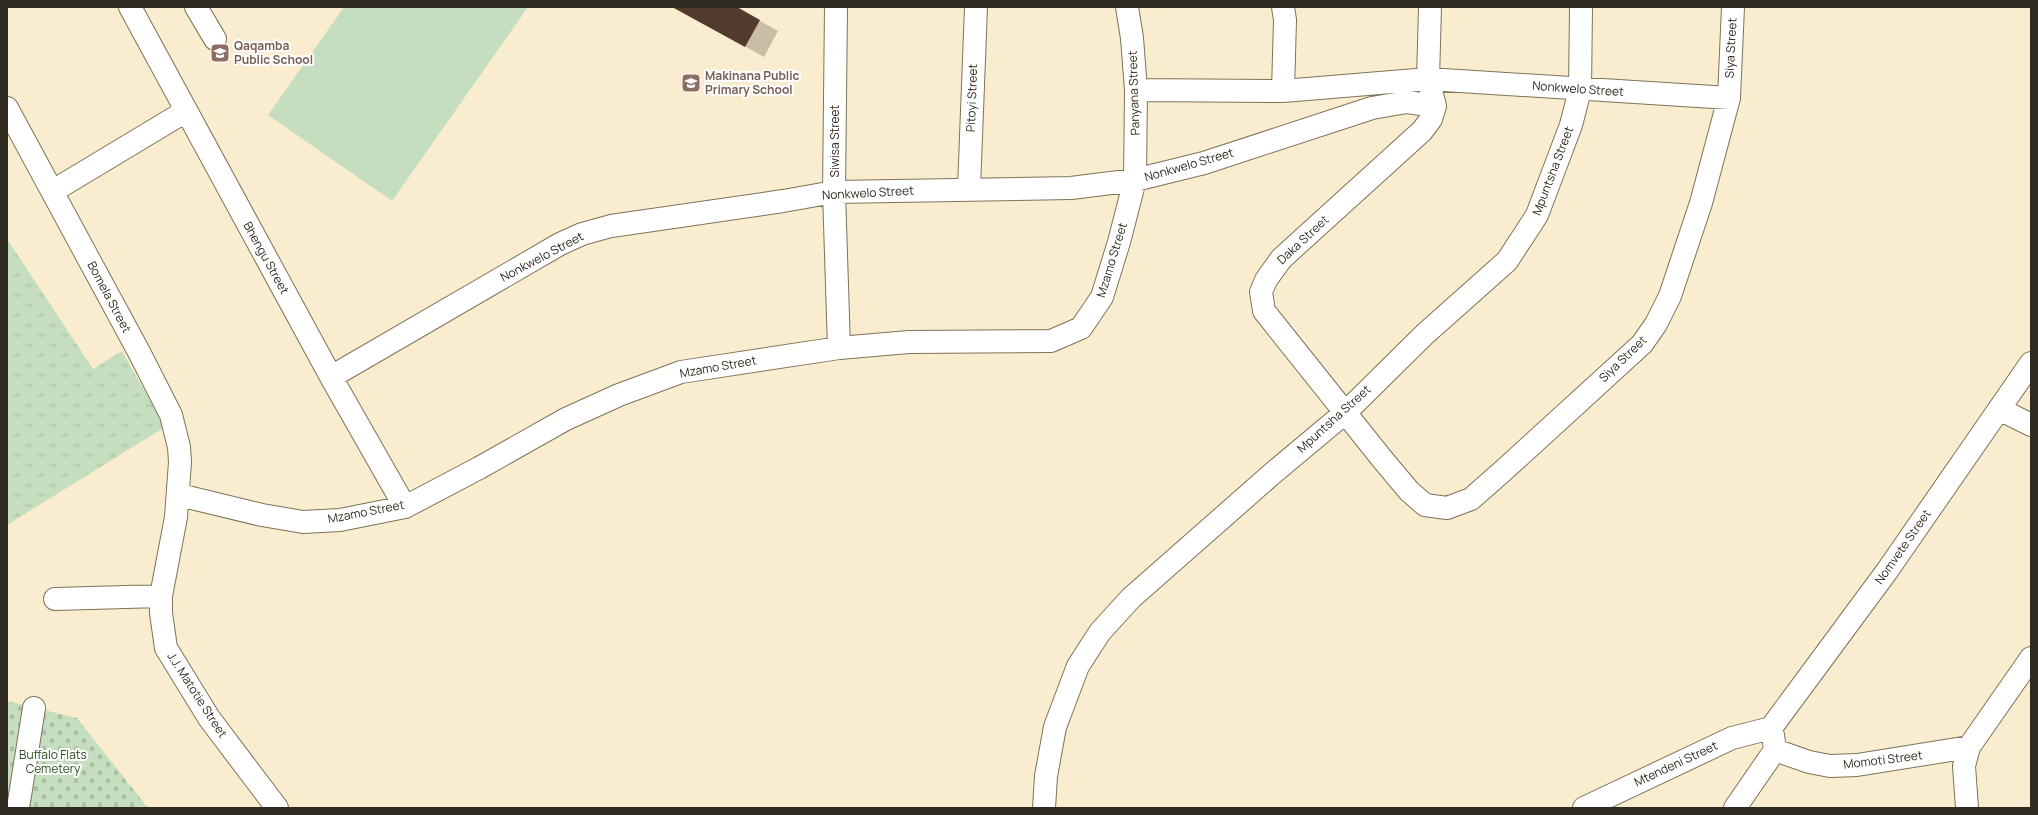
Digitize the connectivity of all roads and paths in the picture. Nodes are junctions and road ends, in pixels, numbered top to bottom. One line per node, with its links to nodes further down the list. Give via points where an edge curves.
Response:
1 (130, 7): 18 (street, Bhengu Street)
2 (196, 7): 10 (street)
3 (836, 7): 22 (street, Siwisa Street)
4 (976, 7): 20 (street, Pitoyi Street)
5 (1127, 7): 12 (street, Panyana Street)
6 (1284, 7): 14 (street)
7 (1430, 7): 11 (street)
8 (1581, 7): 13 (street, Mpuntsha Street)
9 (1733, 7): 15 (street, Siya Street)
10 (215, 39)
11 (1428, 79): 13 (street, Nonkwelo Street); 14 (street, Nonkwelo Street); 16 (street)
12 (1136, 90): 14 (street, Nonkwelo Street); 19 (street, Panyana Street)
13 (1580, 90): 15 (street, Nonkwelo Street); 27 (street, Mpuntsha Street, via 1571,125 1537,215 1507,261 1425,334)
14 (1283, 91)
15 (1729, 98): 27 (street, Siya Street, via 1701,202 1670,296 1656,324 1642,344 1471,499 1447,508 1425,505 1409,491)
16 (1434, 106): 19 (street, Nonkwelo Street, via 1407,102 1372,108 1204,163); 27 (street, Daka Street, via 1431,119 1422,131 1281,259 1261,292 1264,311 1284,339)
17 (7, 108): 21 (street, Bomela Street)
18 (186, 111): 21 (street); 25 (street, Bhengu Street)
19 (1135, 180): 20 (street, Nonkwelo Street, via 1071,188); 23 (street, Mzamo Street, via 1102,297 1081,328 1051,341 909,342)
20 (969, 189): 22 (street, Nonkwelo Street)
21 (53, 191): 29 (street, Bomela Street, via 171,415 179,447)
22 (834, 192): 23 (street, Siwisa Street); 25 (street, Nonkwelo Street, via 611,226 582,234)
23 (839, 348): 30 (street, Mzamo Street, via 681,372 619,395 566,419)
24 (2031, 363): 26 (street, Nomvete Street)
25 (331, 377): 30 (street, Bhengu Street)
26 (1999, 409): 28 (street); 35 (street, Nomvete Street, via 1887,571)
27 (1346, 412): 40 (street, Mpuntsha Street, via 1131,598 1100,632 1078,666 1055,727 1046,776)
28 (2031, 425)
29 (179, 495): 30 (street, Mzamo Street, via 303,522 340,520); 31 (street, J.J. Matotie Street)
30 (405, 507)
31 (161, 596): 32 (street); 39 (street, J.J. Matotie Street, via 166,648 209,718)
32 (55, 599)
33 (2031, 658): 36 (street)
34 (34, 708): 38 (street)
35 (1771, 728): 37 (street); 41 (street, Mtendeni Street, via 1732,738)
36 (1969, 747): 37 (street, Momoti Street, via 1837,766 1809,762); 43 (street, via 1964,766)
37 (1775, 750): 42 (street)
38 (18, 808)
39 (277, 808)
40 (1044, 808)
41 (1584, 808)
42 (1735, 808)
43 (1967, 808)

